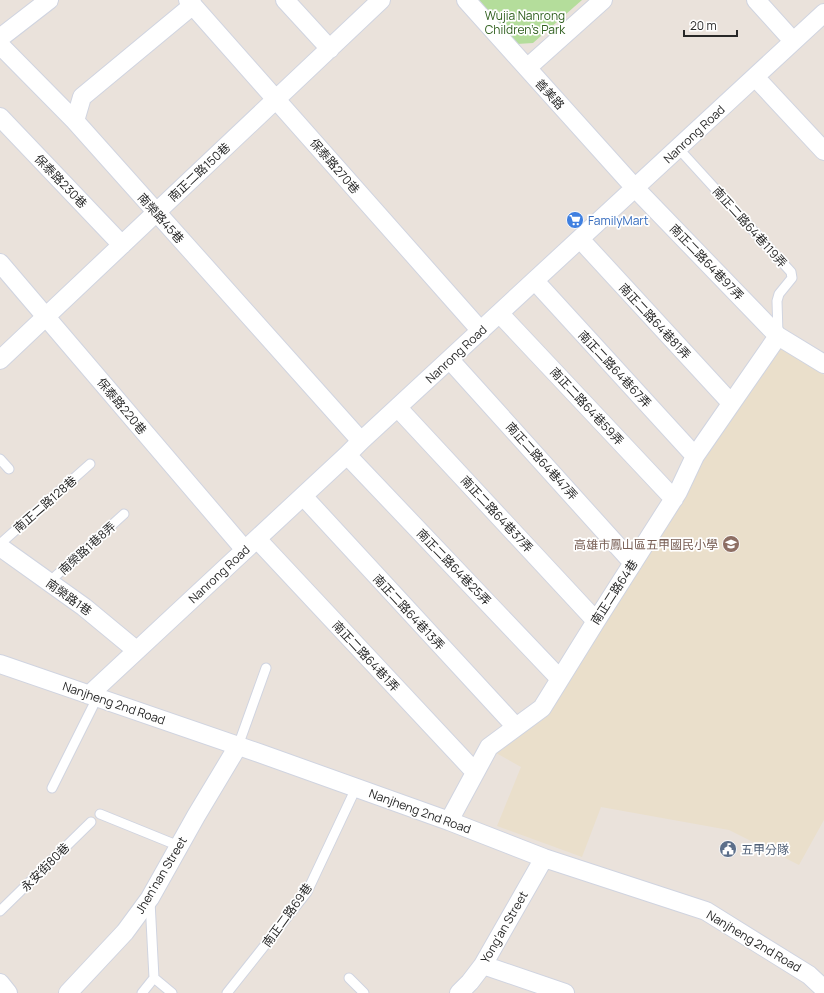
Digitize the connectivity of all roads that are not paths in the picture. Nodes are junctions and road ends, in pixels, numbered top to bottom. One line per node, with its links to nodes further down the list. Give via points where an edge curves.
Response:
1 (49, 0): 9 (street)
2 (285, 0): 12 (street)
3 (381, 0): 12 (street, 南正二路150巷)
4 (466, 0): 13 (street, 善美路)
5 (603, 0): 13 (street)
6 (756, 0): 10 (street)
7 (191, 3): 15 (street, 保泰路270巷); 17 (street, via 82,96)
8 (824, 15): 10 (street, Nanrong Road)
9 (0, 38)
10 (794, 41): 14 (street, Nanrong Road)
11 (0, 45): 17 (street, 南榮路45巷)
12 (330, 49): 15 (street, 南正二路150巷)
13 (527, 68): 20 (street, 善美路)
14 (755, 77): 18 (street, Nanrong Road); 19 (street)
15 (276, 99): 21 (street, 南正二路150巷); 28 (street, 保泰路270巷)
16 (0, 117): 23 (street, 保泰路230巷)
17 (75, 121): 21 (street, 南榮路45巷)
18 (678, 148): 20 (street, Nanrong Road); 29 (lane, 南正二路64巷119弄, via 791,272 792,278 778,294)
19 (824, 151)
20 (636, 188): 22 (street, Nanrong Road); 29 (street, 南正二路64巷97弄)
21 (156, 212): 23 (street, 南正二路150巷); 35 (street, 南榮路45巷)
22 (580, 239): 25 (street, Nanrong Road); 33 (street, 南正二路64巷81弄)
23 (122, 245): 27 (street, 南正二路150巷)
24 (0, 263): 27 (street, 保泰路220巷)
25 (535, 281): 26 (street, Nanrong Road); 37 (street, 南正二路64巷67弄)
26 (500, 314): 28 (street, Nanrong Road); 42 (street, 南正二路64巷59弄)
27 (46, 317): 30 (street, 南正二路150巷); 45 (street, 保泰路220巷)
28 (481, 331): 31 (street, Nanrong Road)
29 (778, 336): 32 (street); 33 (street, 南正二路64巷)
30 (0, 360)
31 (450, 360): 34 (street, Nanrong Road); 47 (street, 南正二路64巷47弄)
32 (824, 364)
33 (731, 403): 37 (street, 南正二路64巷)
34 (398, 408): 35 (street, Nanrong Road); 49 (street, 南正二路64巷37弄)
35 (361, 441): 36 (street, Nanrong Road)
36 (347, 455): 41 (street, Nanrong Road); 53 (street, 南正二路64巷25弄)
37 (696, 456): 42 (street, 南正二路64巷)
38 (0, 459): 40 (lane)
39 (90, 464): 44 (lane, 南正二路128巷)
40 (9, 469)
41 (303, 496): 45 (street, Nanrong Road); 55 (street, 南正二路64巷13弄)
42 (674, 499): 47 (street, 南正二路64巷)
43 (124, 514): 48 (lane, 南榮路1巷8弄)
44 (0, 544)
45 (251, 544): 50 (street, Nanrong Road); 57 (street, 南正二路64巷1弄)
46 (0, 547): 48 (street, 南榮路1巷)
47 (633, 563): 49 (street, 南正二路64巷)
48 (49, 582): 50 (street, 南榮路1巷)
49 (596, 621): 53 (street, 南正二路64巷)
50 (136, 650): 54 (street, Nanrong Road)
51 (0, 664): 54 (street, Nanjheng 2nd Road)
52 (266, 668): 56 (lane)
53 (560, 679): 55 (street, 南正二路64巷, via 542,708)
54 (93, 696): 56 (street, Nanjheng 2nd Road); 58 (lane)
55 (516, 727): 57 (street, 南正二路64巷, via 489,746)
56 (238, 746): 59 (street, Nanjheng 2nd Road); 63 (street, Jhen'nan Street)
57 (475, 772): 61 (street, 南正二路64巷)
58 (52, 788)
59 (356, 788): 61 (street, Nanjheng 2nd Road); 76 (lane, 南正二路69巷, via 307,892)
60 (100, 814): 63 (lane)
61 (449, 821): 64 (street, Nanjheng 2nd Road)
62 (91, 822): 66 (lane, 永安街80巷)
63 (179, 846): 65 (street, Jhen'nan Street)
64 (544, 858): 67 (street, Yong'an Street); 71 (street, Nanjheng 2nd Road, via 706,912 809,975)
65 (150, 898): 68 (lane); 73 (street, Jhen'nan Street, via 124,932)
66 (0, 911)
67 (483, 965): 78 (street, Yong'an Street); 79 (street)
68 (154, 978): 74 (lane); 75 (lane)
69 (349, 978): 77 (lane)
70 (0, 983): 72 (street)
71 (824, 989)
72 (8, 993)
73 (68, 993)
74 (142, 993)
75 (172, 993)
76 (227, 993)
77 (364, 993)
78 (459, 993)
79 (564, 993)

